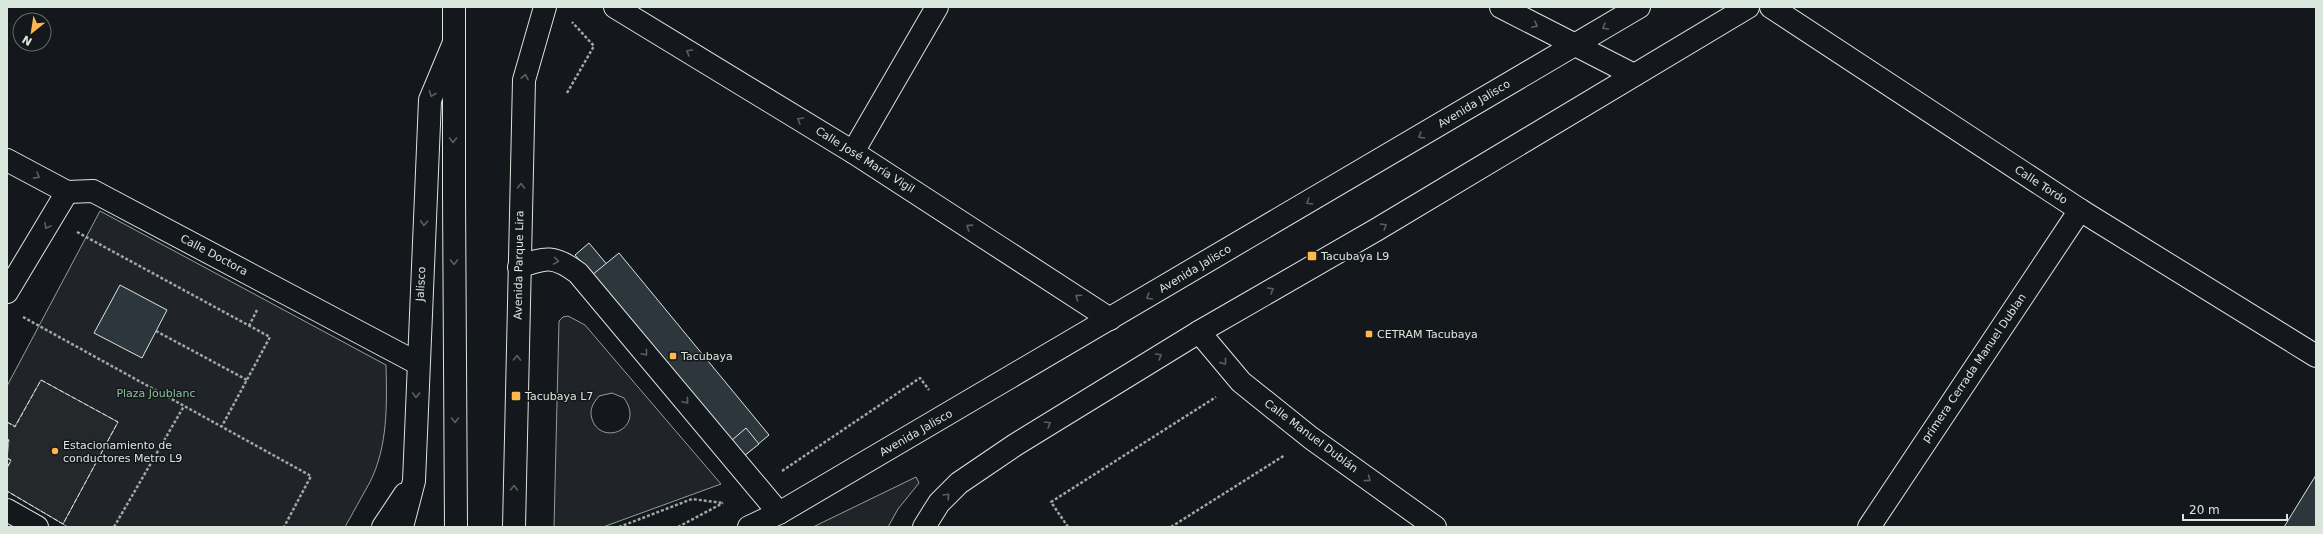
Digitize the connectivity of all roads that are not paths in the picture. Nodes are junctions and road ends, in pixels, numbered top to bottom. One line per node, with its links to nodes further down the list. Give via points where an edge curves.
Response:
1 (454, 7): 9 (street)
2 (545, 7): 16 (street, Avenida Parque Lira, one-way to 2, via 524,80)
3 (615, 7): 12 (street, Calle José María Vigil, one-way to 3)
4 (937, 7): 12 (street)
5 (1501, 7): 10 (street, one-way to 10)
6 (1639, 7): 10 (street, Avenida Jalisco, one-way to 10)
7 (1748, 7): 11 (street)
8 (1771, 7): 15 (street, Calle Tordo)
9 (453, 45): 21 (street, Jalisco, one-way to 21, via 430,100); 28 (street, one-way to 28, bridge)
10 (1575, 45): 11 (street); 18 (street, Avenida Jalisco, one-way to 18)
11 (1634, 75): 19 (street, one-way to 11)
12 (854, 152): 18 (street, Calle José María Vigil, one-way to 12)
13 (7, 160): 14 (street, one-way to 14)
14 (67, 192): 17 (street, one-way to 17); 21 (street, Calle Doctora, via 93,191)
15 (2080, 210): 20 (street, Calle Tordo); 33 (street, primera Cerrada Manuel Dublan)
16 (519, 267): 24 (street, one-way to 24, via 541,259 562,261 578,273); 29 (street, Avenida Parque Lira, one-way to 16)
17 (7, 292)
18 (1110, 319): 24 (street, Avenida Jalisco)
19 (1200, 332): 31 (street, one-way to 19, via 939,504 959,482); 32 (street, Calle Manuel Dublán, one-way to 32, via 1240,382 1311,438)
20 (2316, 356)
21 (417, 363): 22 (street, Jalisco, one-way to 22)
22 (414, 481): 26 (street); 27 (street, Jalisco)
23 (7, 510): 25 (street)
24 (779, 513): 30 (street, Avenida Jalisco)
25 (37, 527)
26 (383, 527)
27 (402, 527)
28 (456, 527)
29 (514, 527)
30 (749, 527)
31 (924, 527)
32 (1435, 527)
33 (1869, 527)

